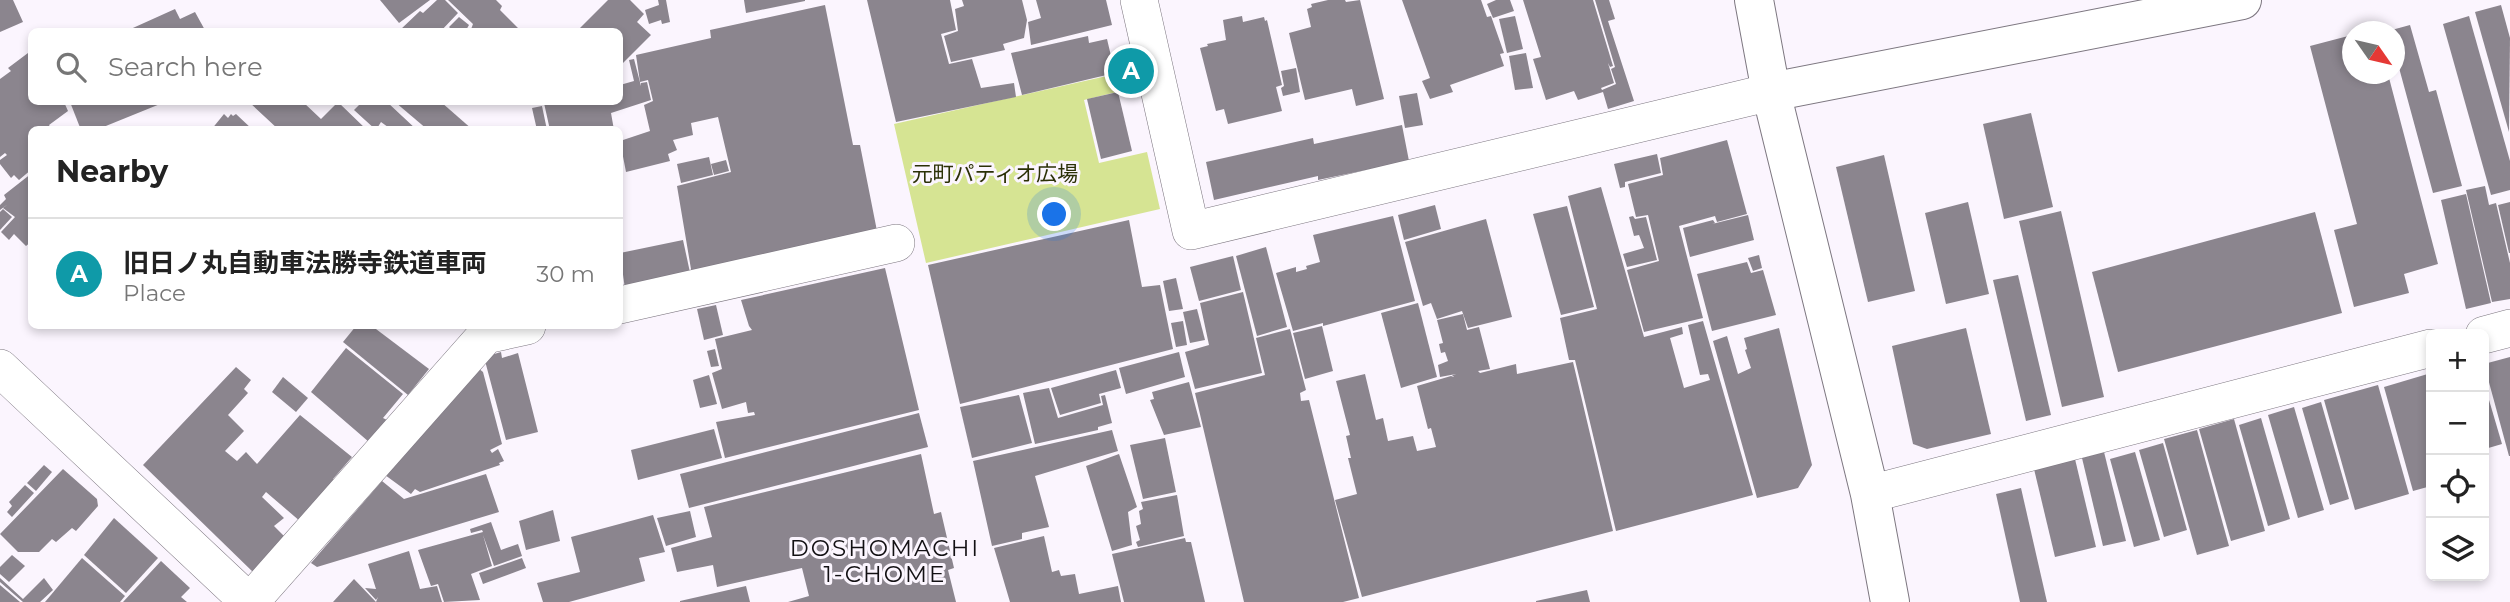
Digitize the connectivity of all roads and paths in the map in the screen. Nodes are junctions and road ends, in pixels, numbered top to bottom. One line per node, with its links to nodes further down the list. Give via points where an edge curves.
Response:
1 (1139, 0): 4 (street, via 1191,231)
2 (1754, 0): 4 (street)
3 (2242, 0): 4 (street)
4 (1772, 92): 12 (street)
5 (896, 243): 6 (street)
6 (623, 304)
7 (2510, 328): 9 (street)
8 (513, 329): 13 (street, via 486,335)
9 (2489, 334)
10 (2426, 349): 12 (street)
11 (0, 368): 13 (street)
12 (1870, 494): 14 (street)
13 (249, 602)
14 (1890, 602)

